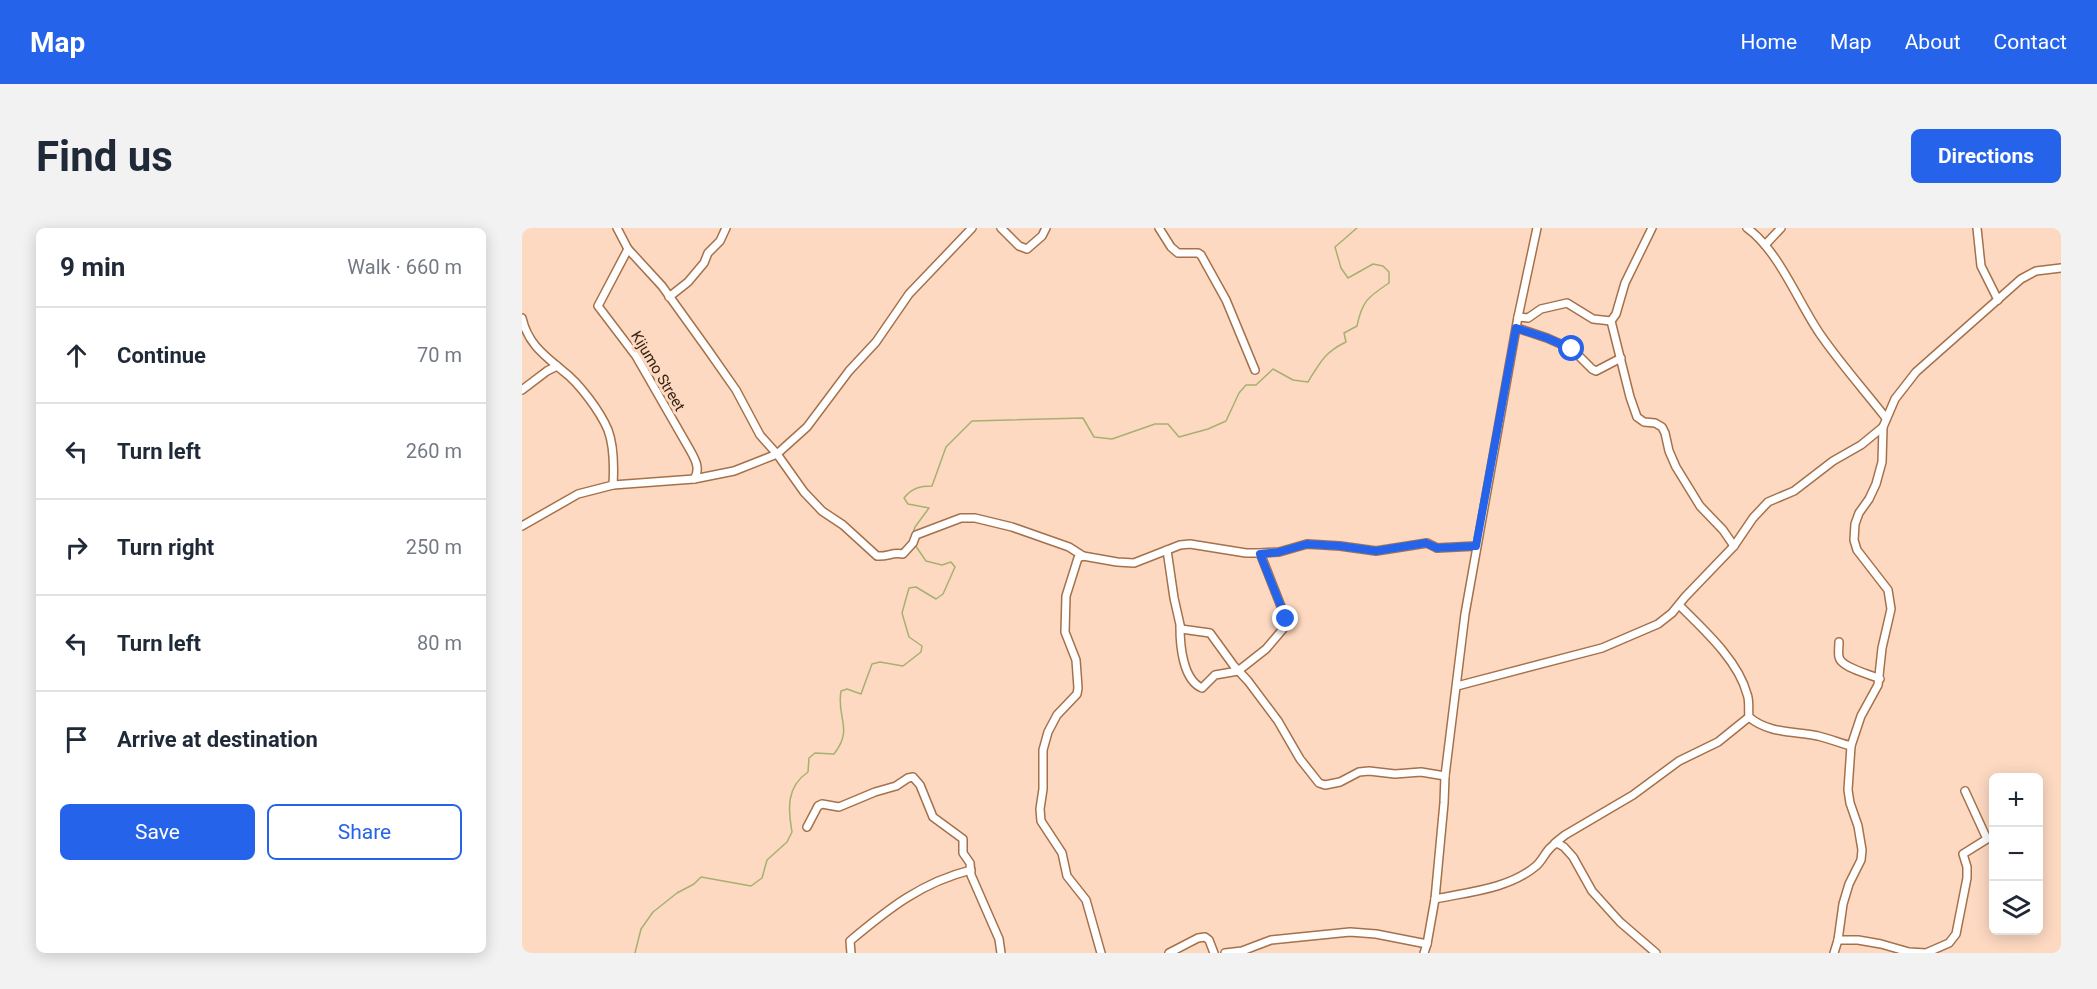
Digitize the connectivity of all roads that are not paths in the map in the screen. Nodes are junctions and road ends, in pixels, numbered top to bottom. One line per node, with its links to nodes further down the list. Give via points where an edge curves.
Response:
1 (617, 228): 13 (street)
2 (726, 228): 15 (street, via 688,282)
3 (972, 228): 27 (street, via 909,294 876,342 807,427)
4 (1001, 228): 5 (street, via 1027,249)
5 (1046, 228)
6 (1159, 228): 23 (street, via 1178,253 1201,255 1226,300)
7 (1538, 228): 17 (street)
8 (1652, 228): 19 (street)
9 (1747, 228): 12 (street)
10 (1781, 228): 12 (street)
11 (1976, 228): 16 (street, via 1981,266)
12 (1765, 244): 25 (street, via 1821,336)
13 (628, 249): 15 (street); 28 (street, Kijumo Street, via 598,306 636,356 690,450 698,465)
14 (2061, 268): 16 (street, via 2036,271)
15 (669, 297): 27 (street, via 736,390 760,435)
16 (1998, 300): 25 (street, via 1916,372)
17 (1518, 316): 19 (street, via 1528,318 1541,309 1568,303 1593,320); 20 (street)
18 (522, 318): 22 (street, via 528,336)
19 (1611, 321): 21 (street)
20 (1516, 328): 21 (street, via 1572,349 1596,371); 31 (street)
21 (1621, 358): 32 (street, via 1637,417 1662,427 1676,467 1700,506)
22 (556, 366): 24 (street); 29 (street, via 576,383 608,430)
23 (1255, 370)
24 (522, 390)
25 (1886, 418): 26 (street)
26 (1882, 427): 32 (street, via 1794,491 1768,502); 40 (street, via 1882,462 1853,535 1857,550 1888,590 1890,599)
27 (777, 454): 28 (street, via 734,471); 35 (street, via 822,511 877,556 903,554 916,535 953,521 975,518 1069,547)
28 (694, 479): 29 (street)
29 (613, 485): 30 (street, via 578,494)
30 (522, 526)
31 (1476, 546): 34 (street, via 1437,548 1426,543 1376,551 1307,544); 41 (street)
32 (1734, 546): 36 (street)
33 (1167, 550): 34 (street, via 1190,544); 35 (street, via 1134,563); 37 (street)
34 (1260, 554): 39 (street, via 1284,612 1285,624 1266,649)
35 (1083, 556): 54 (street, via 1076,562 1066,596 1066,636 1076,660 1077,694 1057,715 1042,750 1040,809 1041,821 1062,853 1067,876 1086,900)
36 (1679, 605): 41 (street, via 1652,628 1602,648); 42 (street, via 1710,636 1741,679 1748,697)
37 (1180, 627): 39 (street, via 1183,631 1210,633); 39 (street, via 1186,668 1200,688 1215,675)
38 (1839, 642): 40 (street, via 1841,662)
39 (1238, 671): 44 (street, via 1278,721 1319,783 1340,782 1369,771)
40 (1880, 679): 43 (street)
41 (1457, 686): 44 (street)
42 (1749, 717): 43 (street, via 1763,726); 47 (street, via 1724,739 1679,761)
43 (1851, 746): 50 (street, via 1848,790 1862,850 1843,904)
44 (1445, 776): 49 (street)
45 (1965, 791): 50 (street, via 1987,839 1963,854 1967,878 1956,934 1948,943 1926,953)
46 (807, 827): 48 (street, via 822,804 839,807 914,777 933,817 963,839 963,853)
47 (1555, 843): 49 (street, via 1536,866 1499,886); 59 (street, via 1573,857 1592,891 1620,922)
48 (971, 870): 52 (street, via 928,884 885,912 850,941); 53 (street)
49 (1435, 899): 51 (street)
50 (1838, 940): 60 (street)
51 (1428, 944): 57 (street, via 1350,932 1271,940); 58 (street)
52 (851, 953)
53 (1001, 953)
54 (1101, 953)
55 (1169, 953): 56 (street, via 1205,937)
56 (1214, 953)
57 (1226, 953)
58 (1424, 953)
59 (1656, 953)
60 (1834, 953)

